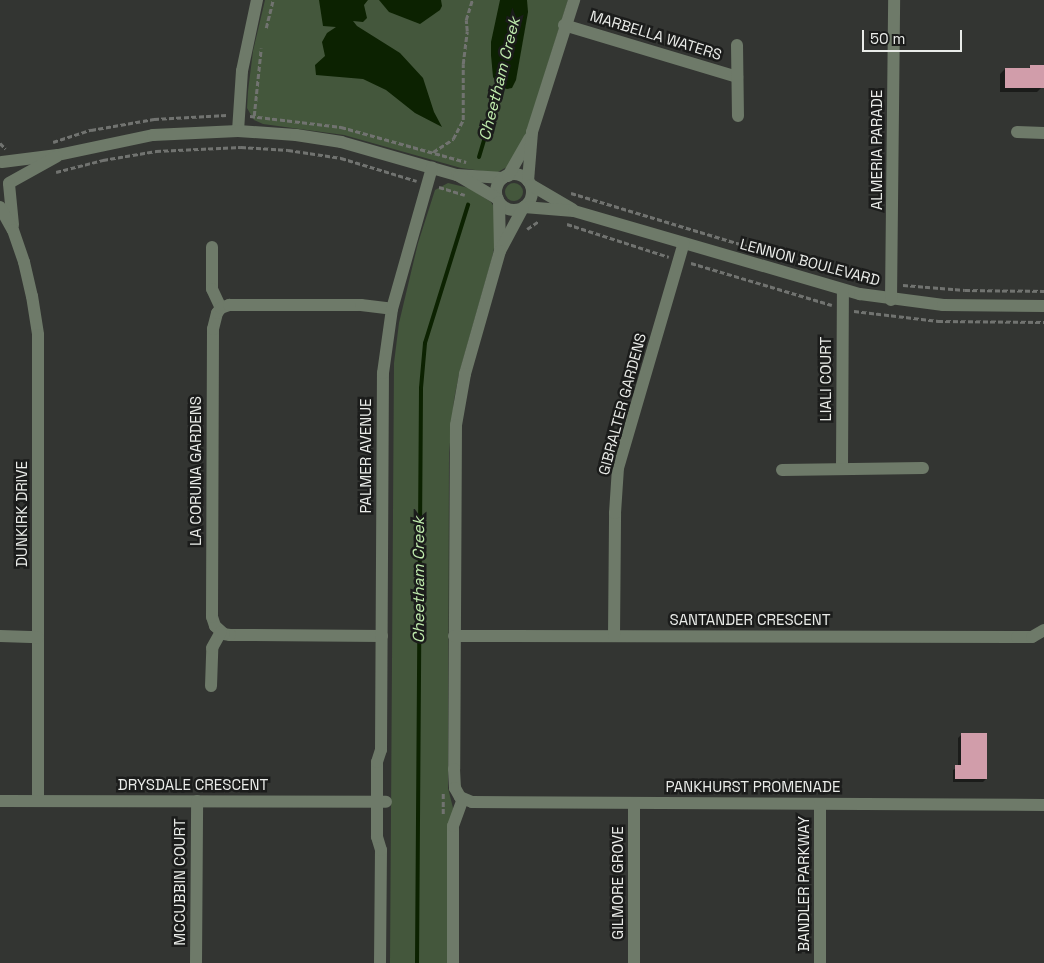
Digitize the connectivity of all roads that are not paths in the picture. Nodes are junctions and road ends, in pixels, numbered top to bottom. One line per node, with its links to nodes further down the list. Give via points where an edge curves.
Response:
1 (257, 0): 8 (street, via 242,71)
2 (574, 0): 4 (street)
3 (894, 0): 28 (street, ALMERIA PARADE)
4 (564, 25): 6 (street, MARBELLA WATERS); 9 (street)
5 (737, 46): 6 (street, MARBELLA WATERS)
6 (737, 77): 7 (street, MARBELLA WATERS)
7 (738, 116)
8 (238, 130): 12 (street, via 153,135); 14 (street, via 341,142)
9 (532, 132): 16 (street); 17 (street)
10 (1017, 132): 11 (street)
11 (1044, 133)
12 (58, 156): 13 (street); 18 (street)
13 (0, 162): 18 (street, DUNKIRK DRIVE, via 9,170)
14 (432, 168): 15 (street); 31 (street, PALMER AVENUE)
15 (457, 175): 16 (street); 19 (street)
16 (505, 177): 17 (street, via 517,175); 19 (street, via 497,189)
17 (529, 183): 21 (street, via 532,197); 22 (street, LENNON BOULEVARD)
18 (6, 186): 23 (street, DUNKIRK DRIVE)
19 (498, 200): 21 (street, via 511,210); 26 (street)
20 (0, 207): 23 (street, DUNKIRK DRIVE)
21 (524, 208): 22 (street, LENNON BOULEVARD); 26 (street)
22 (574, 211): 24 (street, LENNON BOULEVARD)
23 (13, 230): 38 (street, DUNKIRK DRIVE, via 29,278 38,335)
24 (684, 243): 27 (street, LENNON BOULEVARD); 41 (street, GIBRALTER GARDENS, via 618,468)
25 (212, 248): 30 (street, via 212,289)
26 (500, 251): 40 (street, via 465,374 457,417)
27 (843, 290): 28 (street, LENNON BOULEVARD); 32 (street, LIALI COURT)
28 (891, 300): 29 (street, LENNON BOULEVARD, via 943,305)
29 (1044, 306)
30 (221, 308): 31 (street, via 236,305 360,305); 36 (street, LA CORUNA GARDENS, via 214,318 213,329 212,617)
31 (392, 309): 39 (street, PALMER AVENUE, via 383,373)
32 (842, 468): 33 (street); 34 (street)
33 (923, 468)
34 (782, 470)
35 (1044, 630): 41 (street, SANTANDER CRESCENT, via 1037,636 1017,637)
36 (221, 632): 39 (street, via 230,635); 42 (street, via 212,648)
37 (0, 636): 38 (street)
38 (38, 636): 45 (street, DUNKIRK DRIVE)
39 (382, 636): 47 (street, PALMER AVENUE, via 382,750 385,759)
40 (454, 636): 41 (street, SANTANDER CRESCENT); 43 (street, via 454,783)
41 (614, 636)
42 (211, 686)
43 (463, 799): 48 (street, PANKHURST PROMENADE, via 472,802); 53 (street, via 453,826)
44 (0, 801): 45 (street, DRYSDALE CRESCENT)
45 (38, 801): 46 (street, DRYSDALE CRESCENT)
46 (197, 801): 47 (street, DRYSDALE CRESCENT); 51 (street, MCCUBBIN COURT)
47 (382, 802): 52 (street, PALMER AVENUE, via 386,837 381,850)
48 (634, 803): 49 (street, PANKHURST PROMENADE); 54 (street, GILMORE GROVE)
49 (820, 804): 50 (street, PANKHURST PROMENADE); 55 (street, BANDLER PARKWAY)
50 (1044, 805)
51 (196, 963)
52 (380, 963)
53 (453, 963)
54 (634, 963)
55 (820, 963)

